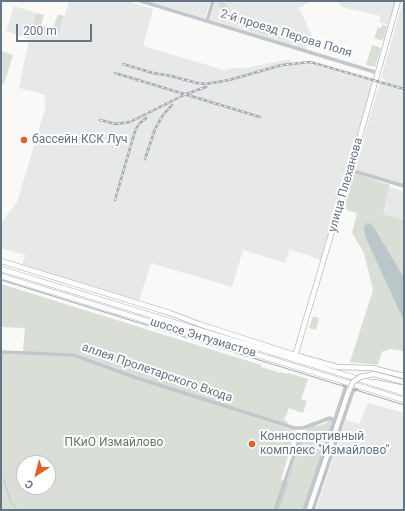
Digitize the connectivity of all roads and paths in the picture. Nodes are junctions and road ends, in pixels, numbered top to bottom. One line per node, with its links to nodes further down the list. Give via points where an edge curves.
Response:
1 (141, 1): 4 (street, 2-й проезд Перова Поля)
2 (213, 1): 4 (street)
3 (398, 1): 5 (main road, улица Плеханова)
4 (207, 21): 5 (street, 2-й проезд Перова Поля)
5 (378, 73): 6 (main road, улица Плеханова)
6 (350, 170): 7 (street); 13 (main road, улица Плеханова)
7 (404, 186)
8 (2, 262): 12 (main road)
9 (1, 269): 11 (main road, шоссе Энтузиастов)
10 (1, 276): 18 (main road, шоссе Энтузиастов)
11 (208, 333): 12 (main road); 16 (main road, шоссе Энтузиастов)
12 (240, 336): 15 (main road)
13 (297, 349): 15 (main road); 16 (main road, улица Плеханова); 17 (main road)
14 (1, 352): 28 (street, аллея Пролетарского Входа, via 74,355 258,417 294,428)
15 (289, 353): 16 (main road)
16 (295, 357): 17 (main road); 18 (main road, via 295,364); 20 (main road, шоссе Энтузиастов)
17 (305, 357): 19 (main road, via 337,367 372,368)
18 (298, 367): 21 (main road, шоссе Энтузиастов)
19 (404, 376)
20 (359, 380): 24 (main road); 25 (main road, шоссе Энтузиастов)
21 (340, 381): 23 (main road, шоссе Энтузиастов); 27 (street, via 345,389)
22 (404, 382): 31 (main road, bridge, via 374,374 360,377 353,382)
23 (361, 387): 26 (main road, шоссе Энтузиастов); 30 (street, via 353,391)
24 (404, 388)
25 (404, 393)
26 (404, 400)
27 (334, 423): 28 (street, аллея Пролетарского Входа, via 330,418); 29 (street)
28 (303, 428): 32 (street)
29 (321, 462): 30 (street, via 324,467); 31 (street)
30 (328, 465): 31 (street)
31 (309, 509)
32 (275, 510)

